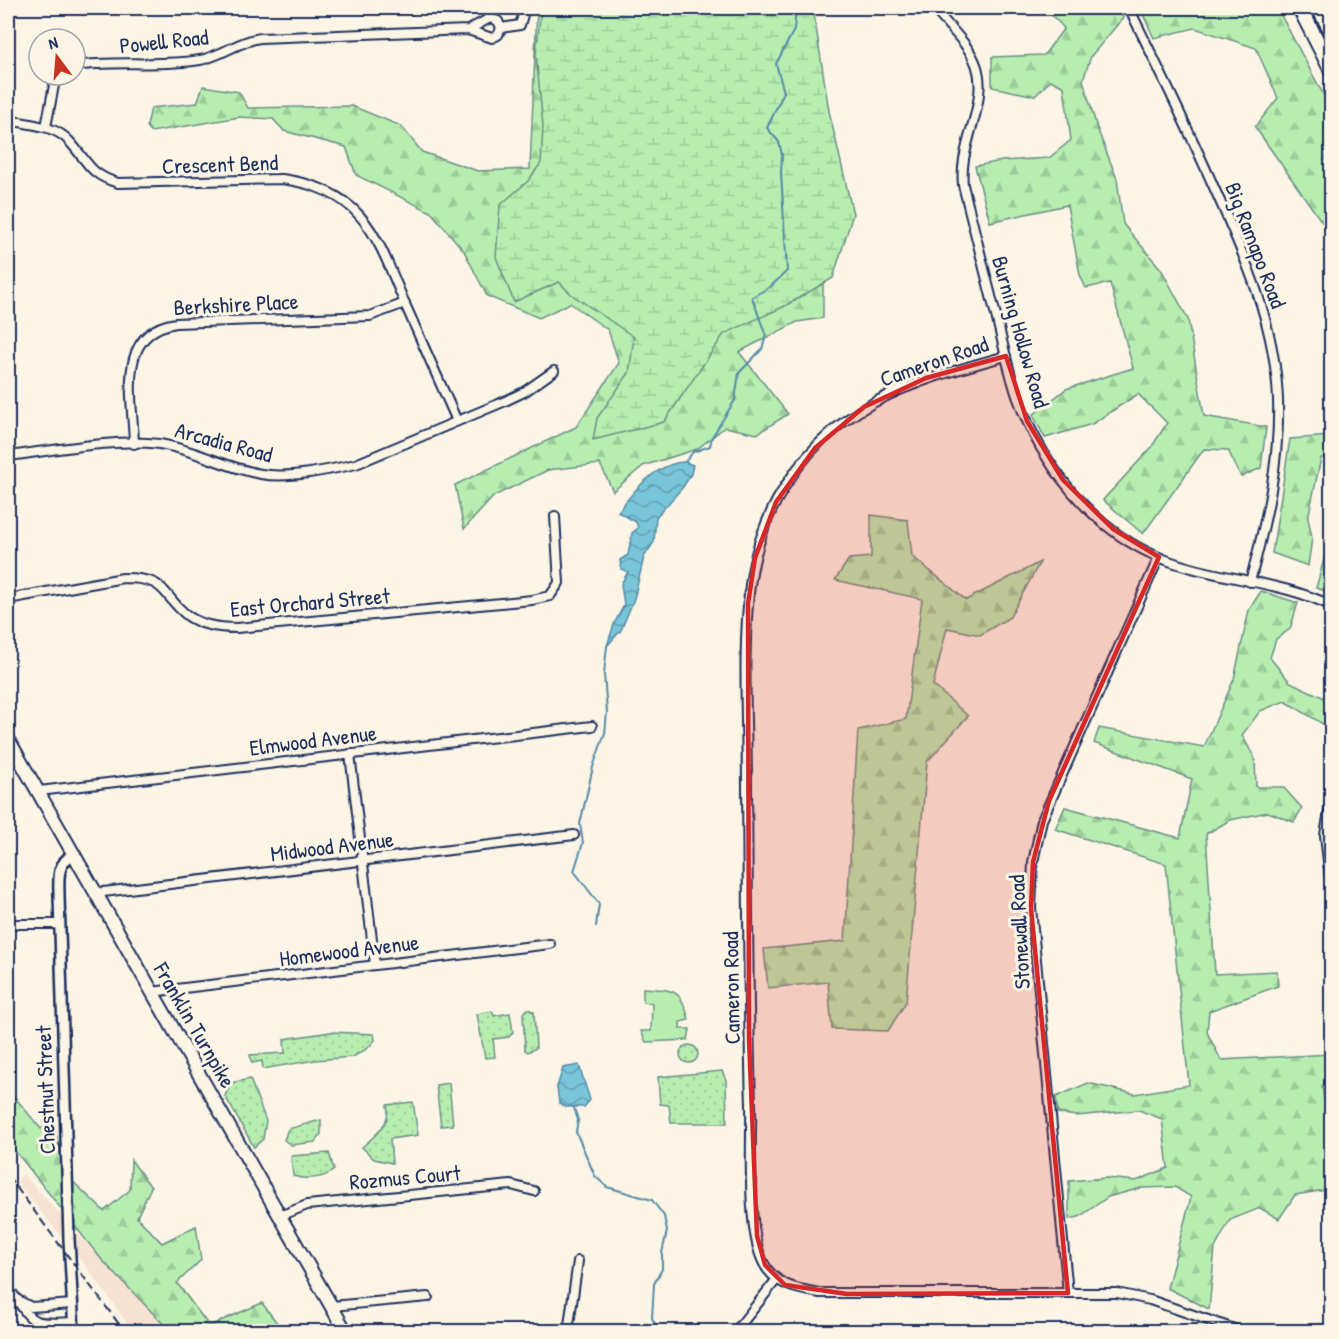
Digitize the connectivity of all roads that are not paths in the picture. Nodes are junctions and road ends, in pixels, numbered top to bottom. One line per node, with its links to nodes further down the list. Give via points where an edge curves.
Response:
1 (525, 8): 6 (street, via 520,25)
2 (933, 8): 15 (street, Burning Hollow Road, via 968,46 980,77 980,102 964,152 962,172)
3 (1129, 8): 22 (street, Big Ramapo Road, via 1243,248 1266,320 1278,399 1276,470)
4 (1299, 8): 10 (highway)
5 (1319, 8): 8 (highway)
6 (501, 28): 7 (street, Powell Road, via 492,38); 7 (street, Powell Road, via 498,21 490,18)
7 (468, 30): 9 (street, Powell Road, via 260,38 199,60)
8 (1332, 32)
9 (87, 65)
10 (1332, 71)
11 (54, 87): 13 (street)
12 (8, 120): 13 (street)
13 (46, 127): 14 (street, Crescent Bend, via 68,139 96,175 118,183 282,179 324,190 352,207 376,235)
14 (405, 303): 17 (street, Crescent Bend); 18 (street, Berkshire Place, via 370,316 176,323 158,328 141,340 133,358)
15 (1006, 356): 21 (street, Burning Hollow Road, via 1027,421 1063,480 1113,529); 43 (street, Cameron Road, via 905,386 849,418 815,448 787,483 767,521 755,558 748,604 747,688 752,1178 761,1256)
16 (554, 371): 17 (street, Arcadia Road, via 524,392)
17 (457, 421): 18 (street, Arcadia Road, via 356,464 276,475 261,474 179,448)
18 (134, 444): 19 (street, Arcadia Road)
19 (8, 456)
20 (555, 516): 23 (street, East Orchard Street, via 560,583 550,596 532,600 237,628 195,620 163,587 138,578)
21 (1159, 558): 22 (street, Burning Hollow Road); 45 (street, Stonewall Road, via 1049,801 1033,862 1031,908)
22 (1250, 582): 24 (street, Burning Hollow Road)
23 (8, 598)
24 (1332, 606)
25 (592, 726): 27 (street, Elmwood Avenue)
26 (8, 738): 28 (main road, Franklin Turnpike)
27 (350, 754): 28 (street, Elmwood Avenue); 32 (street)
28 (39, 790): 31 (main road, Franklin Turnpike)
29 (1332, 793): 34 (street, via 1325,835)
30 (574, 835): 32 (street, Midwood Avenue)
31 (73, 854): 33 (main road, Franklin Turnpike); 36 (street, Chestnut Street, via 62,861 59,869)
32 (363, 860): 33 (street, Midwood Avenue); 38 (street)
33 (95, 893): 39 (main road, Franklin Turnpike)
34 (1332, 897)
35 (8, 924): 36 (street)
36 (59, 924): 48 (street, Chestnut Street)
37 (550, 945): 38 (street, Homewood Avenue)
38 (375, 965): 39 (street, Homewood Avenue)
39 (151, 992): 41 (main road, Franklin Turnpike)
40 (534, 1191): 41 (street, Rozmus Court, via 511,1185 351,1200 307,1205)
41 (280, 1216): 49 (main road, Franklin Turnpike)
42 (578, 1261): 54 (street)
43 (777, 1279): 45 (street, via 794,1288 847,1294); 55 (street)
44 (8, 1287): 47 (street)
45 (1068, 1293): 56 (street, via 1132,1296)
46 (428, 1298): 49 (street)
47 (16, 1299): 48 (street, via 31,1307); 50 (street, via 24,1314 36,1322)
48 (73, 1304): 50 (street, Chestnut Street)
49 (332, 1306): 53 (main road, Franklin Turnpike)
50 (74, 1327)
51 (1332, 1329): 52 (street)
52 (1314, 1331): 57 (street)
53 (346, 1332)
54 (568, 1332)
55 (735, 1332)
56 (1243, 1332)
57 (1288, 1332)

